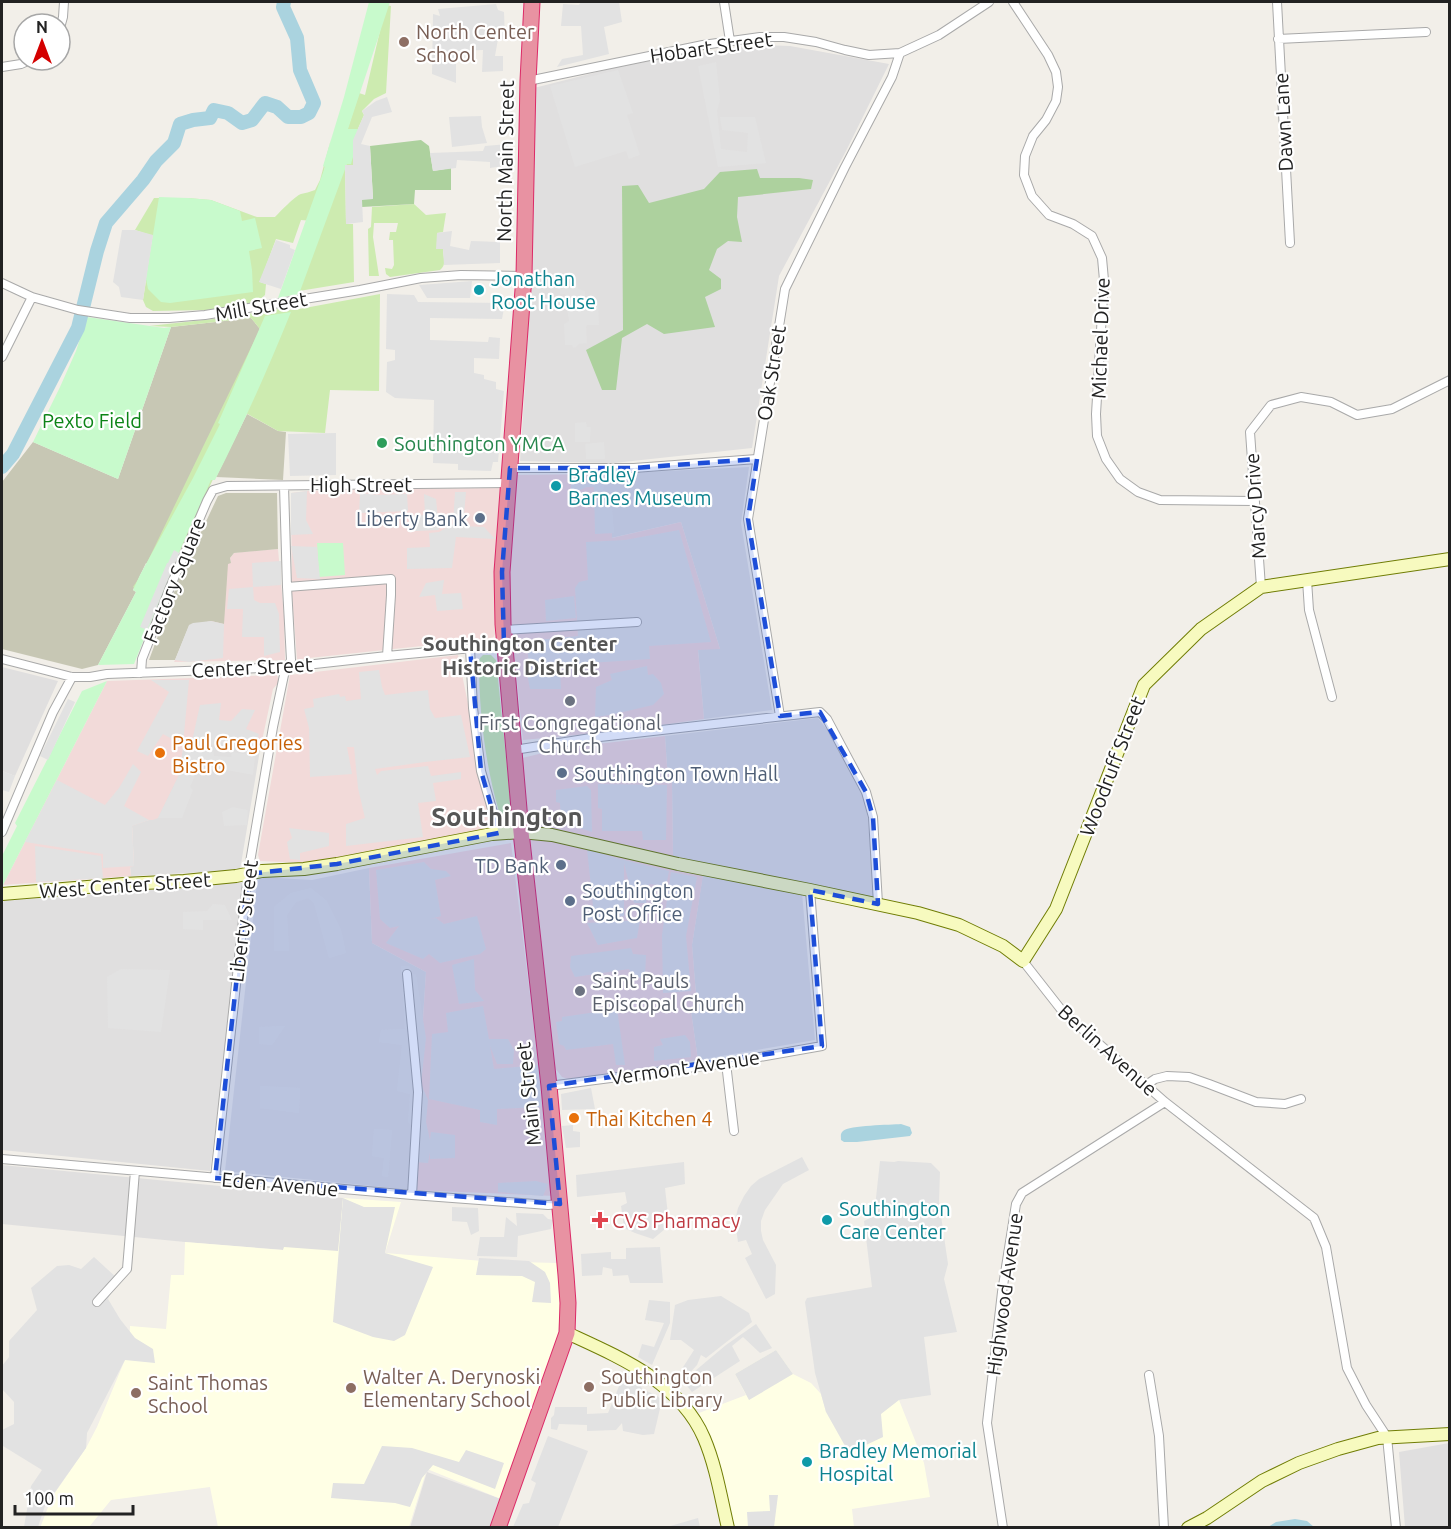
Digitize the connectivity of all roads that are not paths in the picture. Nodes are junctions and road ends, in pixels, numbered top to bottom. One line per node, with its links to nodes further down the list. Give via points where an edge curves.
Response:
1 (532, 2): 10 (highway, North Main Street)
2 (724, 2): 8 (street)
3 (989, 2): 9 (street, Hobart Street, via 939,35)
4 (1012, 2): 21 (street, Michael Drive, via 1047,55 1058,87 1056,101 1025,156 1024,175 1032,196 1049,215 1092,236 1102,258 1096,414 1106,459 1120,479 1138,492 1160,500)
5 (1277, 2): 7 (street, Dawn Lane)
6 (1426, 32): 7 (street)
7 (1278, 39): 11 (street, Dawn Lane)
8 (730, 41): 9 (street, Hobart Street, via 784,37 869,55); 10 (street, Hobart Street)
9 (900, 53): 17 (street, Oak Street, via 892,78 785,289)
10 (528, 81): 12 (highway, North Main Street)
11 (1290, 243)
12 (524, 276): 14 (street, Mill Street, via 460,274 421,278 169,318 82,311); 18 (highway, North Main Street)
13 (2, 283): 14 (street, Mill Street)
14 (32, 297): 15 (street)
15 (2, 357)
16 (1449, 381): 21 (street, Marcy Drive, via 1392,409 1357,415 1331,402 1301,397 1271,405 1250,432)
17 (757, 459): 18 (street, High Street); 35 (street, Oak Street, via 748,519)
18 (509, 475): 19 (street, High Street); 27 (highway, North Main Street, via 501,572)
19 (284, 486): 20 (street, High Street, via 226,486); 24 (street, Liberty Street)
20 (213, 490): 32 (street, Factory Square, via 142,658)
21 (1254, 501): 25 (street, Marcy Drive)
22 (1449, 559): 23 (street, Woodruff Street)
23 (1307, 580): 25 (street, Woodruff Street); 34 (street, via 1309,610)
24 (287, 587): 29 (street, via 391,579); 31 (street, Liberty Street, via 291,660)
25 (1261, 587): 44 (street, Woodruff Street, via 1201,629 1144,685 1056,909)
26 (637, 622): 27 (street, Center Street)
27 (503, 638): 28 (street, Center Street); 36 (highway, Main Street)
28 (470, 648): 29 (street, Center Street); 39 (street, via 481,771)
29 (387, 656): 31 (street, Center Street)
30 (2, 659): 33 (street, Center Street)
31 (288, 668): 32 (street, Center Street); 40 (street, Liberty Street, via 273,726)
32 (141, 673): 33 (street, Center Street)
33 (72, 678): 37 (street, via 53,712)
34 (1332, 697)
35 (780, 716): 36 (street); 43 (street, via 820,712 866,792 873,817)
36 (514, 750): 38 (highway, Main Street)
37 (2, 832)
38 (521, 832): 39 (street, Berlin Avenue); 41 (street, Berlin Avenue, via 552,835); 48 (highway, Main Street)
39 (499, 833): 40 (street, West Center Street, via 337,864)
40 (248, 874): 42 (street, West Center Street); 54 (street, Liberty Street)
41 (810, 890): 43 (street, Berlin Avenue); 46 (street, Vermont Avenue, via 822,1046)
42 (2, 894)
43 (878, 904): 44 (street, Berlin Avenue, via 959,925)
44 (1023, 961): 47 (street, Berlin Avenue, via 1063,1012)
45 (407, 974): 55 (street, via 418,1092)
46 (726, 1063): 48 (street, Vermont Avenue); 51 (street)
47 (1146, 1085): 49 (street, via 1167,1076 1189,1077 1256,1102 1285,1104); 50 (street, Berlin Avenue)
48 (549, 1086): 56 (highway, Main Street)
49 (1301, 1099)
50 (1165, 1101): 61 (street, Berlin Avenue, via 1314,1218 1326,1247 1347,1368); 64 (street, Highwood Avenue, via 1022,1193 1016,1204 987,1423)
51 (734, 1131)
52 (2, 1159): 53 (street, Eden Avenue)
53 (135, 1171): 54 (street, Eden Avenue); 57 (street, via 127,1269)
54 (215, 1178): 55 (street, Eden Avenue)
55 (412, 1195): 56 (street, Eden Avenue)
56 (560, 1204): 58 (highway, Main Street)
57 (97, 1302)
58 (567, 1333): 62 (highway, Main Street); 63 (street, via 635,1366 674,1395 705,1439)
59 (1149, 1375): 65 (street, via 1159,1436)
60 (1449, 1434): 61 (street)
61 (1388, 1437): 66 (street, via 1338,1449 1280,1471); 67 (street)
62 (498, 1527)
63 (728, 1527)
64 (1003, 1527)
65 (1164, 1527)
66 (1188, 1527)
67 (1396, 1527)

